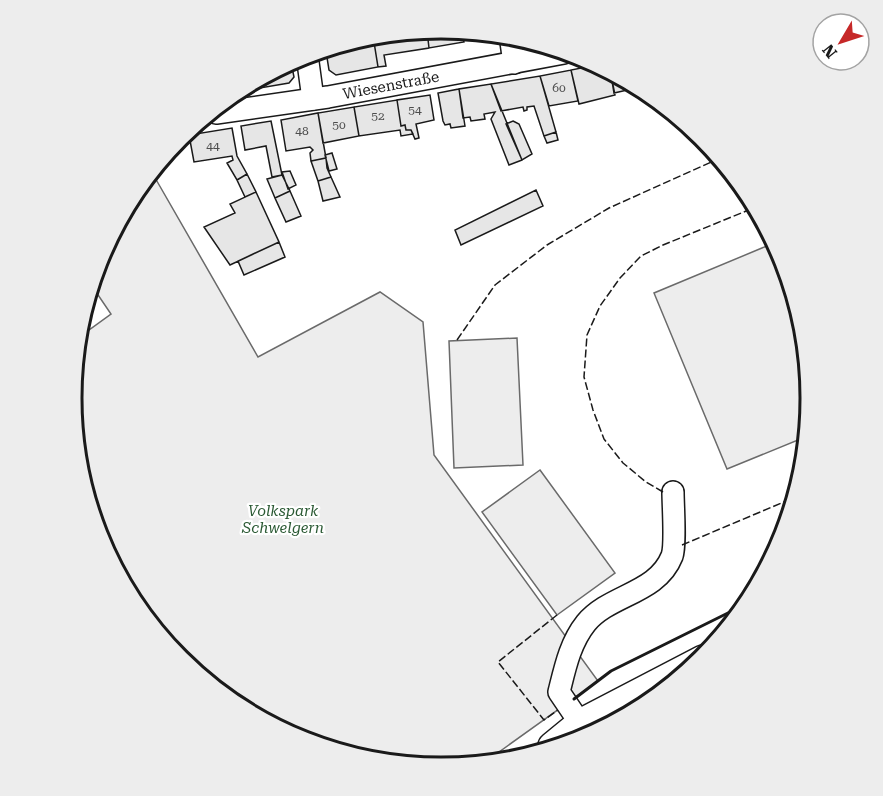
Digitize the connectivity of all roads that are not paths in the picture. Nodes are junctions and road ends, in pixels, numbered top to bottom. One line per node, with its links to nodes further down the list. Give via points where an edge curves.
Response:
1 (512, 46): 3 (street)
2 (550, 56): 3 (street, Wiesenstraße)
3 (514, 63): 5 (street, Wiesenstraße)
4 (308, 64): 5 (street)
5 (313, 99): 6 (street, Wiesenstraße)
6 (227, 111)
7 (673, 492): 9 (street, via 673,554 662,574 587,622 567,658 559,692)
8 (665, 679): 9 (main road)
9 (580, 723): 10 (main road)
10 (566, 735)

